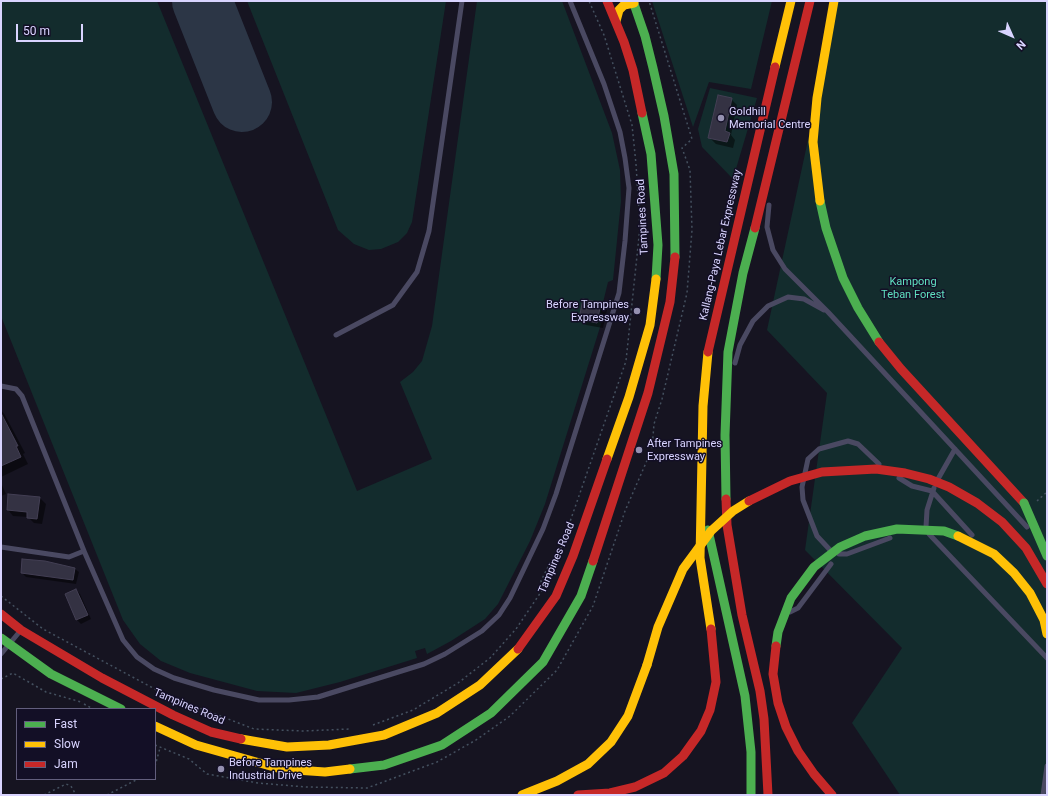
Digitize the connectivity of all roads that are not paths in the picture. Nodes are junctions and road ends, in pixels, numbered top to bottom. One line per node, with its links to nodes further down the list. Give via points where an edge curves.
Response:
1 (462, 1): 11 (lane, via 429,231 417,272 393,305)
2 (570, 1): 22 (lane, via 604,84 620,132 629,188 619,293 543,529 510,598 499,614 482,631 424,664 318,696 289,700 258,700 174,678 154,669 137,657 123,640)
3 (607, 1): 8 (main road, Tampines Road)
4 (790, 1): 16 (main road, Kallang-Paya Lebar Expressway, via 708,354 703,406)
5 (810, 1): 9 (main road)
6 (834, 1): 17 (main road, via 816,98 813,142 821,206 843,278 858,308 901,369)
7 (634, 2): 8 (main road, via 624,5 619,10); 36 (main road, via 645,36 674,174 676,252 670,302 648,393 581,596 543,662 485,717 442,745 384,765 325,772 281,769 196,745)
8 (616, 21): 29 (main road, Tampines Road, via 633,70 644,118 656,198 658,245 650,325 629,397 573,556 556,596 523,644 480,685 437,713 384,735 329,745 287,747 252,742 205,729 141,699)
9 (771, 167): 10 (lane, via 767,227 772,250 785,269); 13 (main road, via 743,273 728,352)
10 (828, 312): 13 (lane, via 804,299 788,297 768,306 753,321 740,345); 14 (lane)
11 (336, 335)
12 (1, 386): 22 (lane, via 16,389 22,396)
13 (727, 389): 41 (main road, via 727,525 760,691)
14 (955, 448): 15 (lane); 20 (lane)
15 (932, 491): 18 (lane); 23 (lane, via 902,481 858,444 848,441 819,449 808,459 802,487 803,500 817,536 831,551); 28 (lane)
16 (702, 498): 39 (main road, via 700,558 714,649 716,682 710,710 701,731 688,750 664,773 635,787 610,793); 40 (main road, via 748,719)
17 (1024, 503): 19 (main road); 24 (main road, bridge)
18 (926, 525): 23 (lane, via 846,554); 34 (lane, via 931,538)
19 (1045, 526)
20 (1044, 545)
21 (1, 547): 22 (lane, via 69,556)
22 (84, 551)
23 (839, 554): 26 (lane, via 798,608)
24 (1047, 556)
25 (1047, 584): 38 (main road, bridge, via 1026,548 1002,522 977,503 949,487 905,473 876,469 822,472 790,481 758,495 733,511 711,531 683,569 658,627 628,716 611,742 588,764 557,781)
26 (783, 612)
27 (1, 614): 29 (main road, Tampines Road)
28 (1047, 620)
29 (21, 630): 32 (lane)
30 (1047, 634): 42 (main road, bridge, via 1044,620 1030,593 1014,573 994,554 967,539 944,531 897,529 865,536 840,547 814,568 791,598 778,632 773,674 786,728 802,757)
31 (1, 638): 32 (main road)
32 (9, 644): 33 (lane); 35 (main road, via 51,674)
33 (1, 654)
34 (1047, 658)
35 (119, 708)
36 (156, 726)
37 (1047, 766): 43 (lane)
38 (522, 795)
39 (578, 795)
40 (751, 795)
41 (768, 795)
42 (832, 795)
43 (1043, 795)

